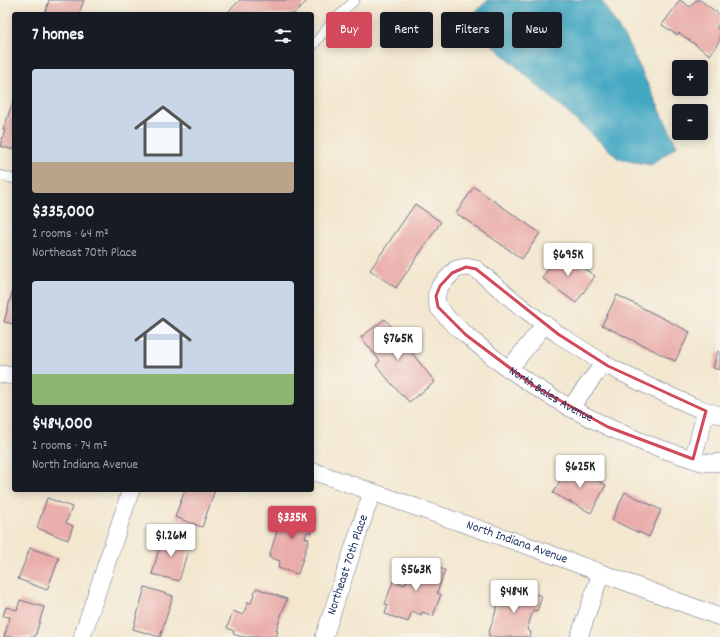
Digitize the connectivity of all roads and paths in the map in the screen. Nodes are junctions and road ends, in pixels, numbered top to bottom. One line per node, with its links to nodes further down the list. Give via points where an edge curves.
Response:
1 (355, 0): 2 (lane, via 330,24)
2 (314, 44)
3 (0, 175): 4 (lane)
4 (12, 178)
5 (545, 324): 6 (street); 7 (street); 7 (street, North Bales Avenue, via 476,269 456,269 440,286 436,296 438,307 466,335)
6 (604, 363): 10 (street); 11 (street, via 650,387)
7 (509, 369): 10 (street, North Bales Avenue)
8 (0, 374): 9 (street)
9 (12, 376)
10 (570, 408): 12 (street, North Bales Avenue, via 647,444)
11 (713, 413): 12 (street)
12 (693, 459): 13 (street, North Bales Avenue, via 701,462)
13 (720, 462)
14 (314, 472): 16 (street, North Indiana Avenue)
15 (130, 492): 19 (street)
16 (372, 492): 17 (street, North Indiana Avenue); 20 (street, Northeast 70th Place)
17 (601, 573): 18 (street, North Indiana Avenue); 21 (street)
18 (720, 617)
19 (82, 637)
20 (324, 637)
21 (579, 637)

